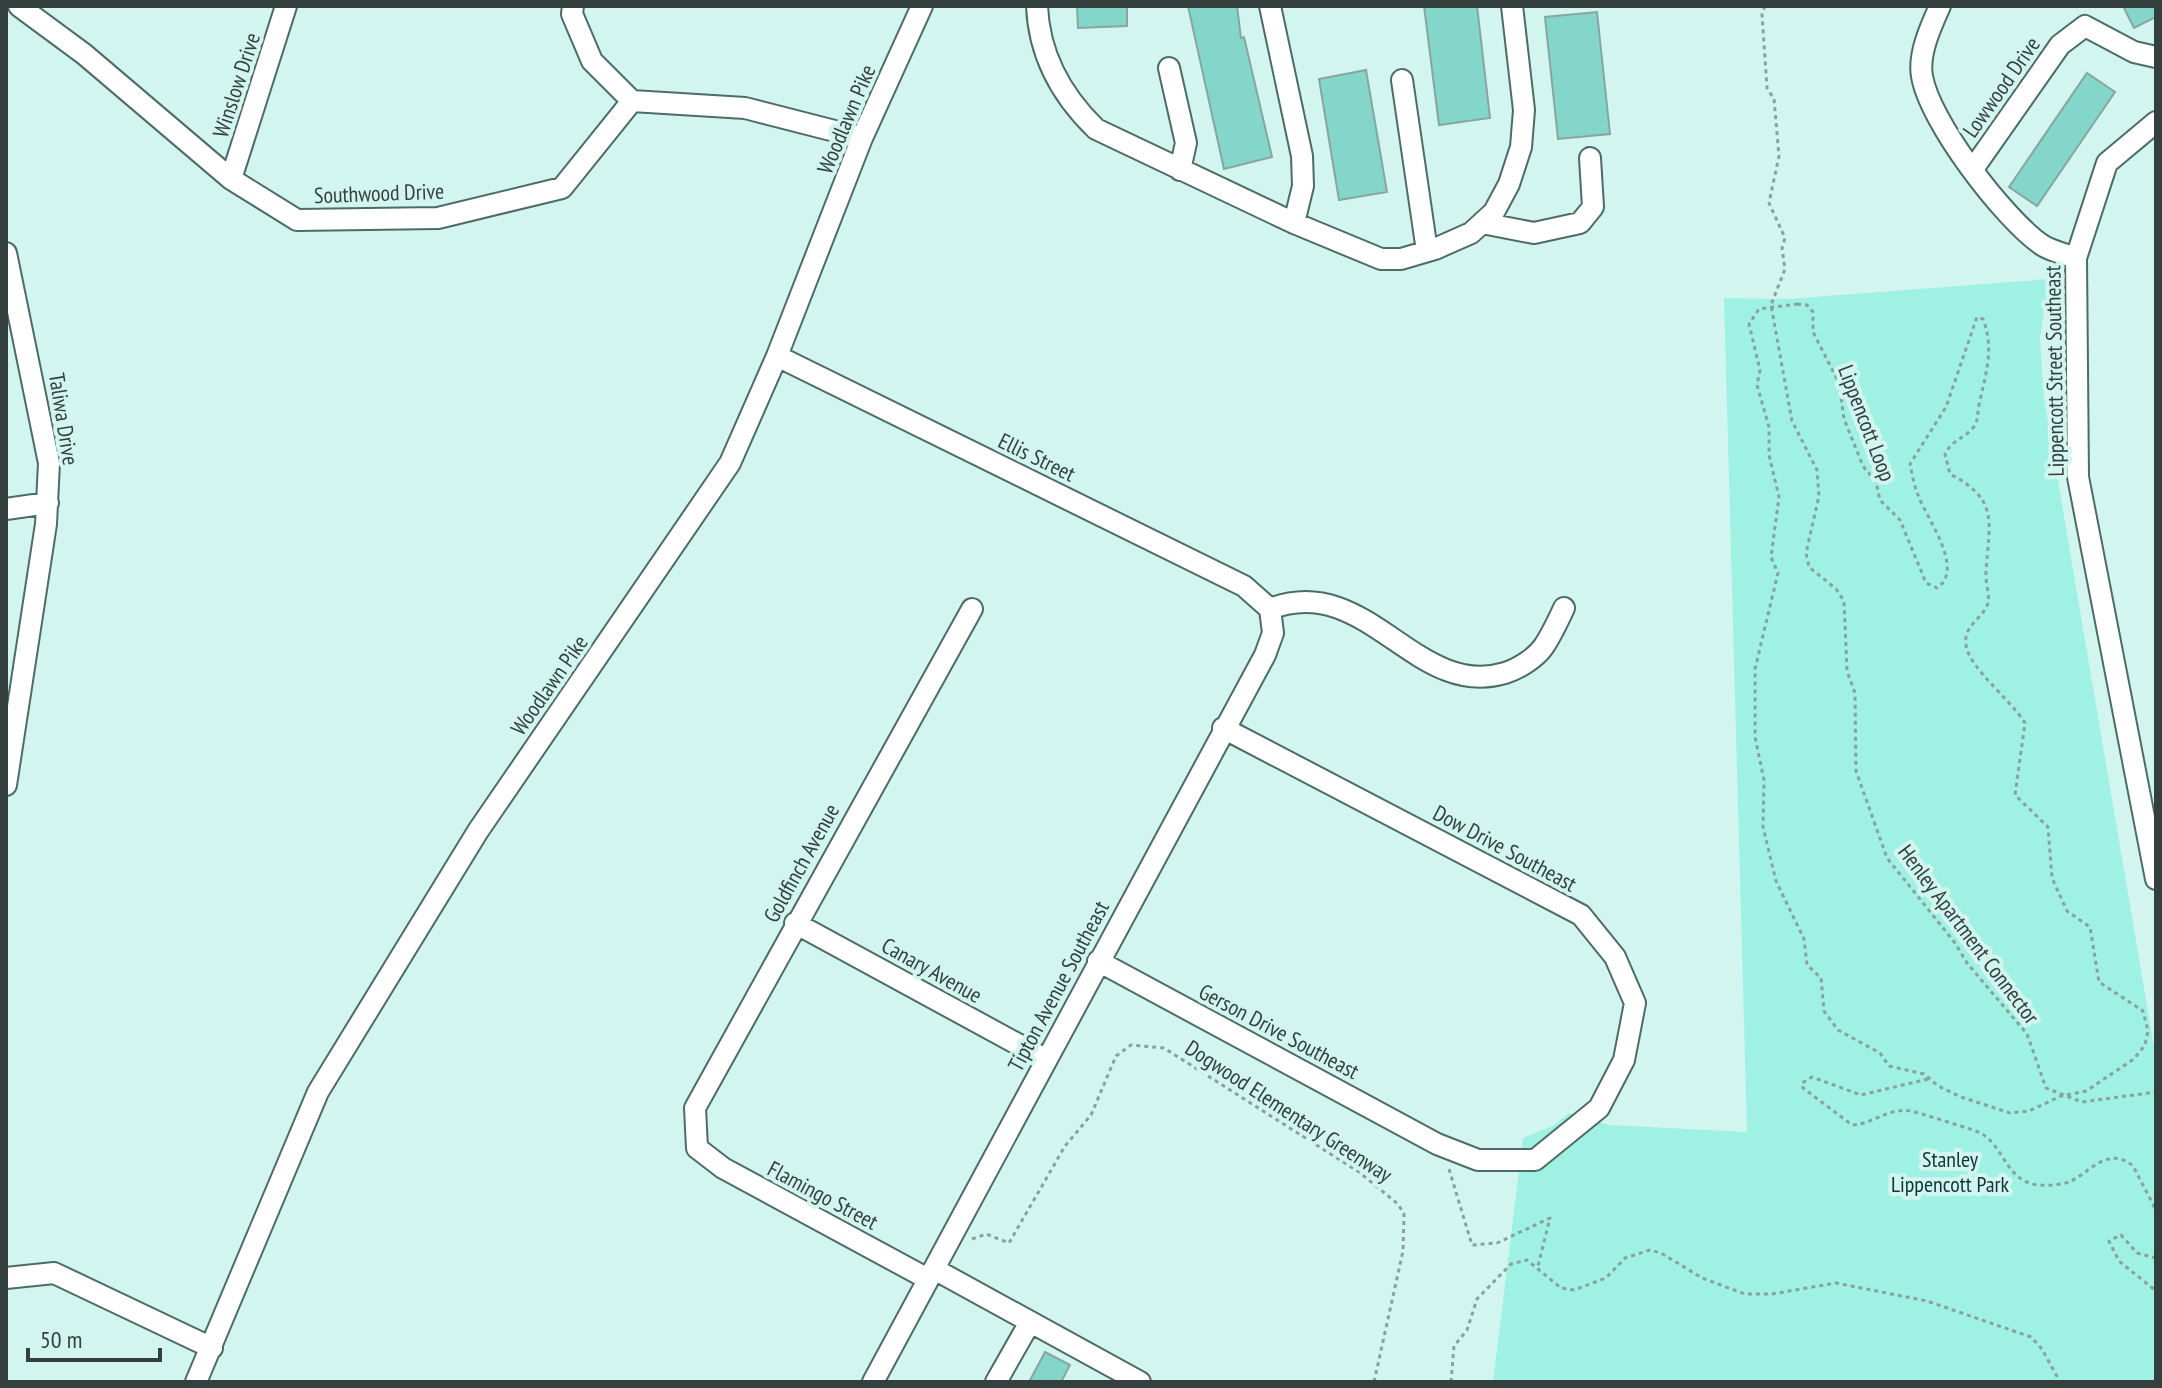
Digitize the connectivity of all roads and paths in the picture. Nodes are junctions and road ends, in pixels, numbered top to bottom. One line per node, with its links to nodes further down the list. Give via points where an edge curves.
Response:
1 (19, 6): 19 (street, Southwood Drive)
2 (286, 6): 19 (street, Winslow Drive)
3 (573, 6): 13 (street, via 592,61)
4 (922, 6): 15 (street, Woodlawn Pike)
5 (1270, 6): 20 (street, via 1302,156 1303,186)
6 (1512, 6): 21 (street, via 1524,110 1521,147 1509,184)
7 (1765, 6): 25 (path, via 1767,88 1774,99 1779,156 1769,203 1785,238 1785,269)
8 (1940, 6): 17 (street, via 1921,74 1929,98)
9 (1033, 8): 18 (street, via 1058,84 1074,108 1096,129)
10 (2156, 57): 17 (street, Lowwood Drive, via 2085,26 2060,45)
11 (1169, 68): 18 (street, via 1186,143)
12 (1402, 80): 22 (street)
13 (632, 101): 15 (street, via 745,108); 19 (street, Southwood Drive, via 562,188 438,218 297,220)
14 (2156, 122): 24 (street, Lippencott Street Southeast, via 2107,163)
15 (862, 138): 26 (street, Woodlawn Pike)
16 (1590, 158): 21 (street, via 1593,207 1580,223 1534,233)
17 (1973, 169): 24 (street, via 1989,193 2042,246)
18 (1180, 170): 20 (street)
19 (231, 179)
20 (1294, 223): 22 (street, via 1381,259)
21 (1482, 223): 22 (street)
22 (1427, 251)
23 (6, 253): 27 (street, Taliwa Drive, via 46,436)
24 (2076, 258): 34 (street, Lippencott Street Southeast, via 2078,477)
25 (1771, 305): 38 (path, Lippencott Loop, via 1754,313 1749,324 1779,497 1771,557 1778,573 1753,699 1764,780 1763,827 1776,881 1804,939 1807,965 1821,978 1824,1011 1838,1030 1880,1053 1889,1066); 40 (path, Henley Apartment Connector, via 1792,421 1817,470 1819,496 1806,553 1809,567 1844,601 1844,646 1855,693 1855,757 1861,788 1887,858 2027,1034 2046,1088); 40 (path, Lippencott Loop, via 1807,305 1813,312 1813,332 1839,383 1844,419 1863,466 1876,482 1880,500 1904,528 1926,583 1937,588 1945,579 1946,562 1934,521 1917,495 1910,464 1946,407 1977,317 1986,327 1990,355 1977,421 1945,454 1950,474 1976,490 1987,507 1988,605 1966,633 1965,644 1969,657 2025,723 2015,795 2048,827 2052,878 2067,911 2090,927 2099,982 2143,1011 2148,1031 2145,1045 2117,1072 2086,1091)
26 (777, 356): 31 (street, Ellis Street, via 1244,586); 51 (street, Woodlawn Pike, via 730,463 478,831 318,1092)
27 (48, 503): 28 (street); 33 (street, Taliwa Drive)
28 (6, 509)
29 (1564, 608): 31 (street, via 1543,649 1516,670 1488,678 1460,677 1442,669 1349,611 1293,600)
30 (972, 609): 35 (street, Goldfinch Avenue)
31 (1270, 609): 32 (street, Tipton Avenue Southeast, via 1273,633 1265,655)
32 (1223, 728): 36 (street, Tipton Avenue Southeast); 41 (street, Dow Drive Southeast, via 1581,915 1615,957 1635,1003 1624,1060 1599,1108 1535,1160 1478,1160)
33 (6, 785)
34 (2156, 879)
35 (795, 923): 37 (street, Canary Avenue); 42 (street, Goldfinch Avenue, via 695,1108)
36 (1098, 961): 37 (street, Tipton Avenue Southeast); 41 (street, Gerson Drive Southeast)
37 (1045, 1059): 44 (street, Tipton Avenue Southeast)
38 (1929, 1079): 40 (path, Lippencott Loop, via 1974,1103 2010,1113 2029,1111); 43 (path, via 1861,1095 1812,1077 1802,1083 1852,1125 1905,1110 1979,1132 2016,1177 2038,1185 2070,1181 2103,1158 2131,1163)
39 (2156, 1092): 40 (path, via 2101,1102)
40 (2061, 1096)
41 (1437, 1144): 46 (path, via 1454,1179 1472,1245 1497,1243 1550,1218)
42 (697, 1148): 47 (street, Flamingo Street, via 723,1168)
43 (2156, 1210)
44 (951, 1235): 47 (street, Tipton Avenue Southeast); 56 (path, Dogwood Elementary Greenway, via 964,1242 986,1234 1009,1243 1065,1146 1091,1115 1116,1056 1131,1045 1164,1048 1359,1172 1398,1204 1404,1214 1403,1251)
45 (2156, 1258): 49 (path, via 2137,1253 2121,1235 2109,1241 2119,1261)
46 (1538, 1267): 57 (path, via 1527,1260 1511,1264 1477,1299 1467,1330 1454,1346); 58 (path, via 1561,1288 1574,1290 1606,1278 1625,1258 1650,1250 1745,1294 1836,1283 1886,1291 2031,1337)
47 (931, 1274): 50 (street, Flamingo Street); 53 (street, Tipton Avenue Southeast)
48 (6, 1278): 51 (street, via 54,1273)
49 (2156, 1291)
50 (1030, 1322): 54 (street); 55 (street, Flamingo Street)
51 (212, 1348): 52 (street, Woodlawn Pike)
52 (196, 1382)
53 (873, 1382)
54 (996, 1382)
55 (1140, 1382)
56 (1374, 1382)
57 (1451, 1382)
58 (2060, 1382)

